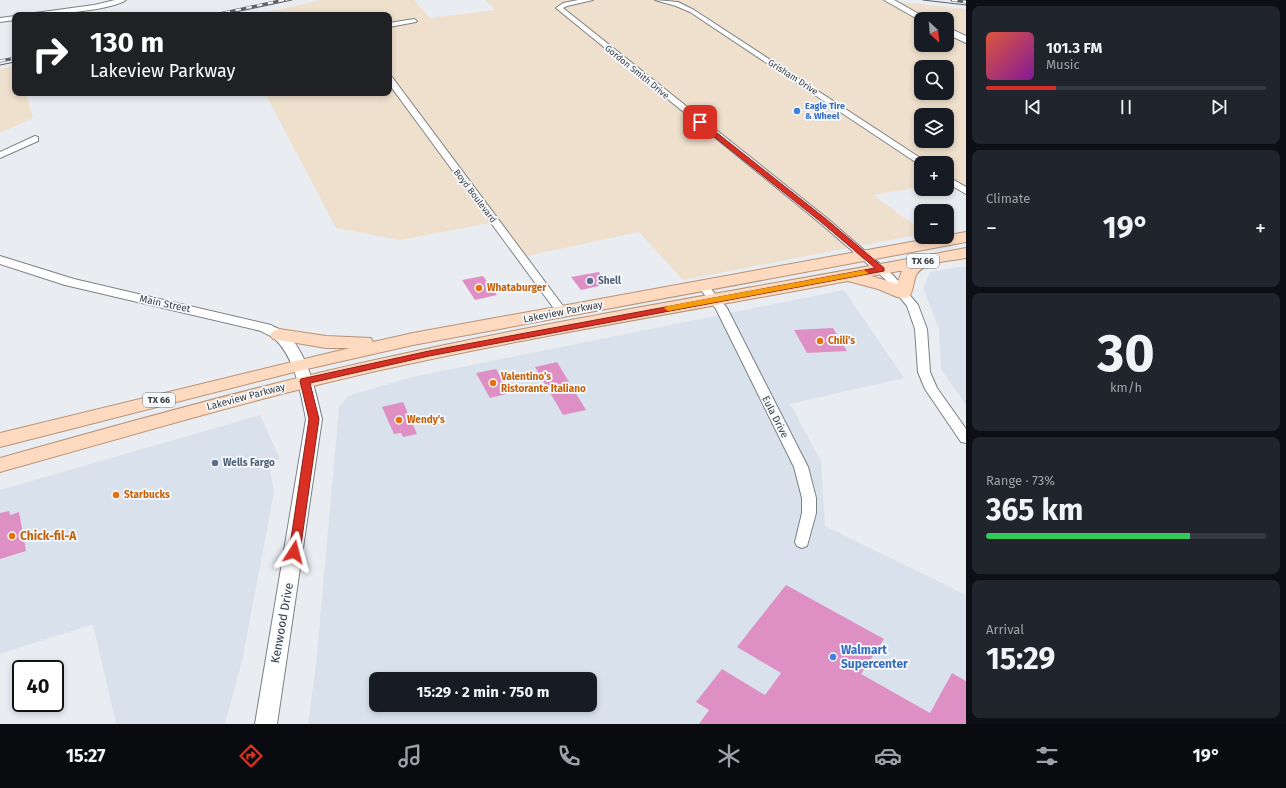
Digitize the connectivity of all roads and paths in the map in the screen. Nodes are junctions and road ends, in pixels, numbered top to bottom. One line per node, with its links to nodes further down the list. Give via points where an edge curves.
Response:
1 (123, 0): 5 (street)
2 (590, 0): 21 (street, Gordon Smith Drive, via 565,4 559,8)
3 (658, 0): 16 (street, Grisham Drive, via 678,4 692,11)
4 (888, 0): 6 (street)
5 (55, 12)
6 (914, 14)
7 (12, 18): 8 (street)
8 (0, 20)
9 (414, 21): 10 (street)
10 (392, 25)
11 (954, 34): 12 (street)
12 (966, 40)
13 (392, 83): 29 (street, Boyd Boulevard)
14 (35, 138): 15 (street)
15 (0, 156)
16 (914, 157)
17 (954, 183): 18 (street)
18 (966, 191)
19 (966, 237): 21 (main road, Lakeview Parkway / TX 66)
20 (966, 253): 23 (main road, Lakeview Parkway / TX 66)
21 (866, 256): 24 (street, Gordon Smith Drive); 26 (main road, Lakeview Parkway / TX 66)
22 (0, 260): 30 (street, Main Street, via 70,282 266,328)
23 (918, 262): 24 (main road, Lakeview Parkway / TX 66); 27 (main road, via 908,274)
24 (881, 270): 25 (main road, Lakeview Parkway / TX 66); 27 (street, Gordon Smith Drive)
25 (844, 276): 27 (main road, via 870,281); 28 (main road, Lakeview Parkway / TX 66)
26 (702, 285): 28 (street, Eula Drive); 29 (main road, Lakeview Parkway / TX 66)
27 (903, 293): 34 (street, Gordon Smith Drive, via 912,305 921,329 924,372 931,389)
28 (715, 299): 29 (main road, Lakeview Parkway / TX 66, via 583,324); 36 (street, Eula Drive, via 806,480 809,513)
29 (563, 320): 31 (main road, Lakeview Parkway / TX 66); 32 (main road, Lakeview Parkway / TX 66, via 429,354)
30 (279, 335): 31 (main road, via 326,342); 32 (street)
31 (413, 339): 32 (main road, Lakeview Parkway / TX 66)
32 (301, 373): 33 (main road, Lakeview Parkway / TX 66); 35 (main road, Lakeview Parkway / TX 66); 37 (street, Kenwood Drive, via 314,419)
33 (0, 440)
34 (966, 440)
35 (0, 465)
36 (802, 542)
37 (266, 724)

